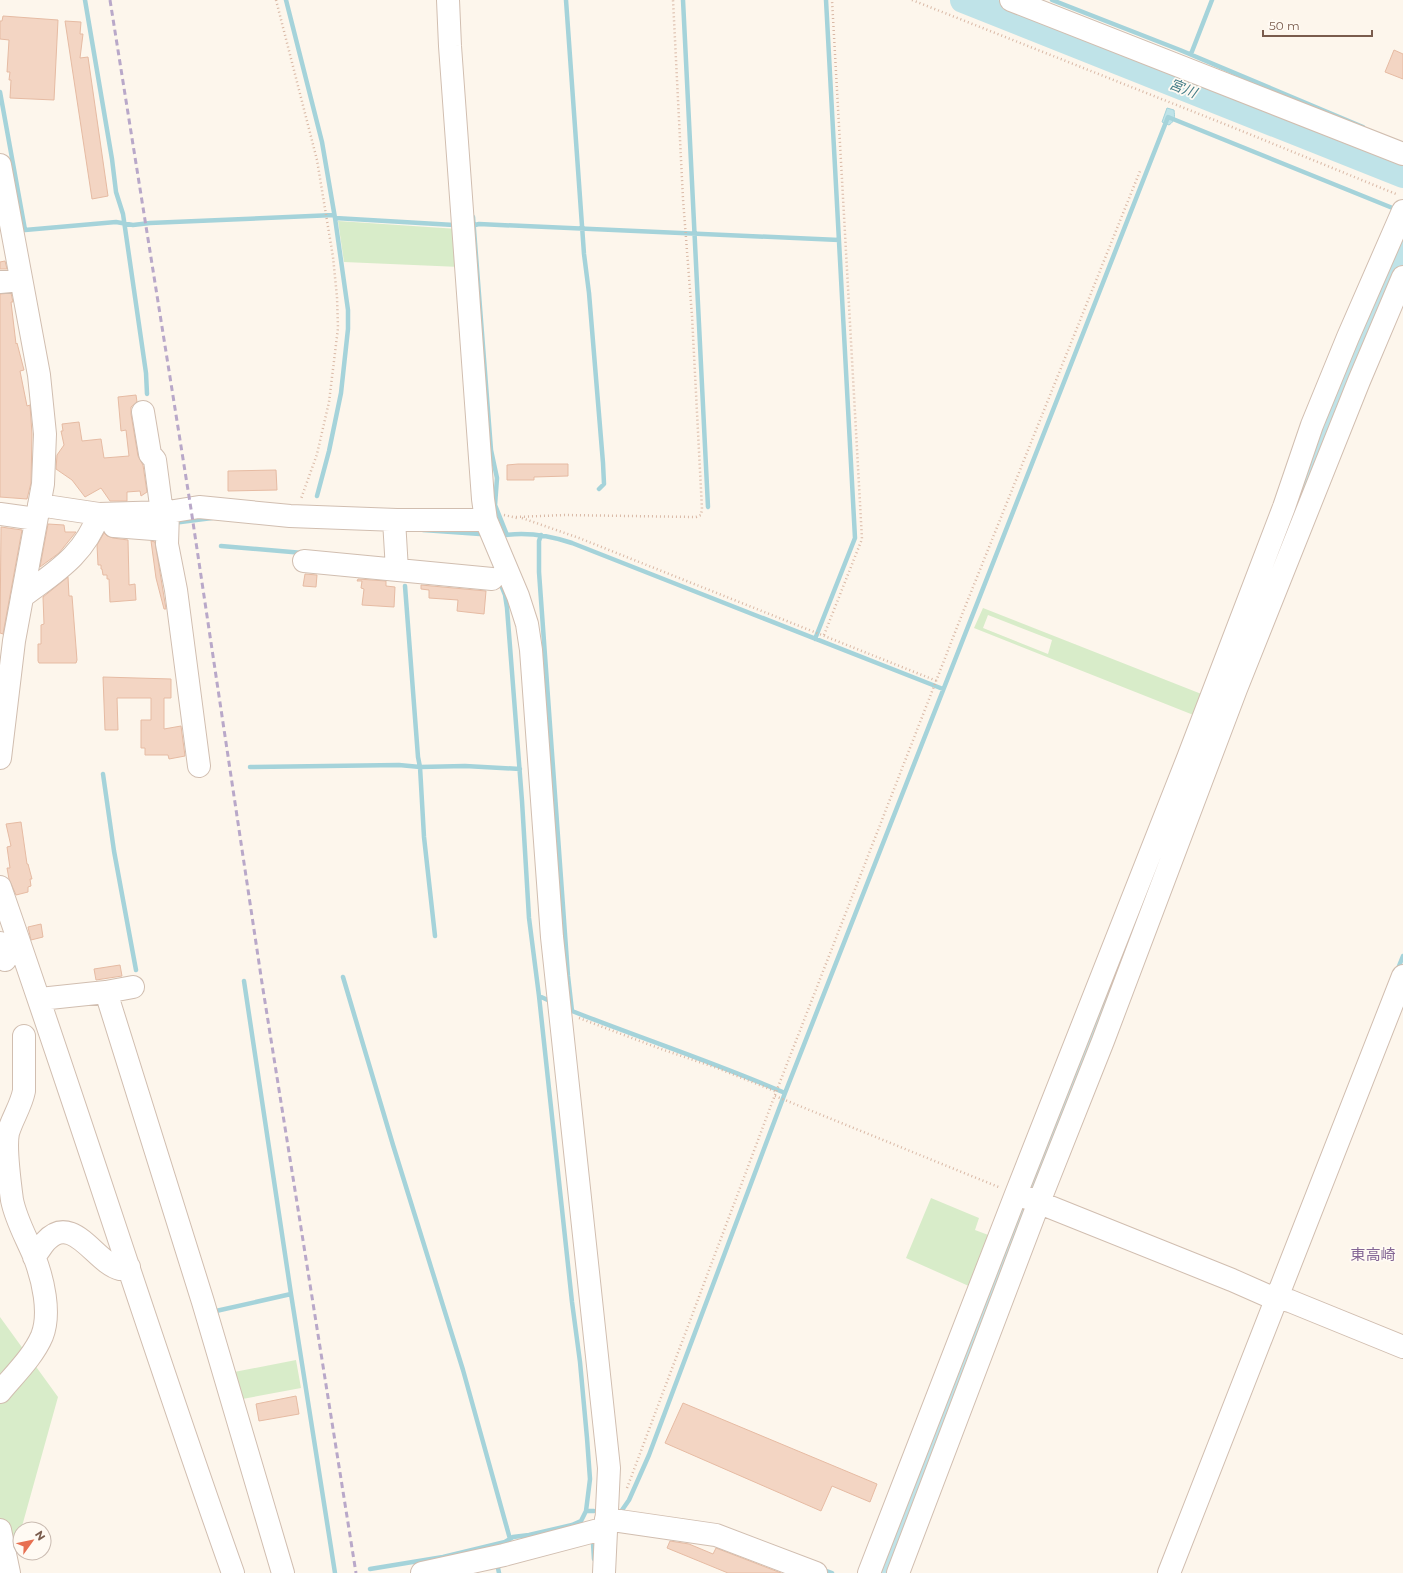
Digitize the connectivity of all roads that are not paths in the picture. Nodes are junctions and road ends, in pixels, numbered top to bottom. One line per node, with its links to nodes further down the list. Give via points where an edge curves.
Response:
1 (448, 0): 12 (street, via 481,475)
2 (1012, 0): 3 (street)
3 (1403, 154)
4 (0, 165): 7 (street)
5 (1400, 203): 9 (street, via 1312,426)
6 (1403, 277): 9 (street, via 1359,381)
7 (11, 281): 10 (street, via 39,375 45,434 43,484)
8 (143, 412): 14 (street)
9 (1295, 511): 29 (street, via 1236,689 1091,1037)
10 (37, 512): 11 (street); 13 (street); 19 (street)
11 (0, 514)
12 (495, 518): 15 (street); 35 (street, via 527,624 531,650 552,937 609,1468)
13 (97, 520): 14 (street); 19 (street, via 86,542 73,558)
14 (166, 520): 15 (street, via 199,508); 22 (street, via 167,544 176,590)
15 (395, 526): 17 (street)
16 (304, 561): 17 (street)
17 (397, 565): 18 (street)
18 (492, 579)
19 (22, 598): 20 (street)
20 (6, 656): 21 (street)
21 (0, 758)
22 (199, 766)
23 (0, 887): 27 (street)
24 (1403, 976): 32 (street)
25 (133, 987): 26 (street)
26 (106, 992): 27 (street); 39 (street, via 203,1302)
27 (40, 999): 31 (street)
28 (24, 1036): 30 (street, via 24,1091 8,1136 8,1160 17,1220)
29 (1028, 1198): 32 (street); 43 (street); 44 (street)
30 (34, 1257): 31 (street, via 52,1236 61,1232 71,1233 112,1265 121,1269); 34 (street, via 45,1294 42,1336 29,1358)
31 (129, 1267): 38 (street)
32 (1272, 1296): 33 (street); 45 (street)
33 (1403, 1347)
34 (0, 1392)
35 (606, 1523): 40 (street, via 504,1555); 41 (street); 42 (street, via 716,1535)
36 (0, 1530): 37 (street)
37 (9, 1573)
38 (233, 1573)
39 (283, 1573)
40 (422, 1573)
41 (604, 1573)
42 (816, 1573)
43 (869, 1573)
44 (898, 1573)
45 (1169, 1573)

